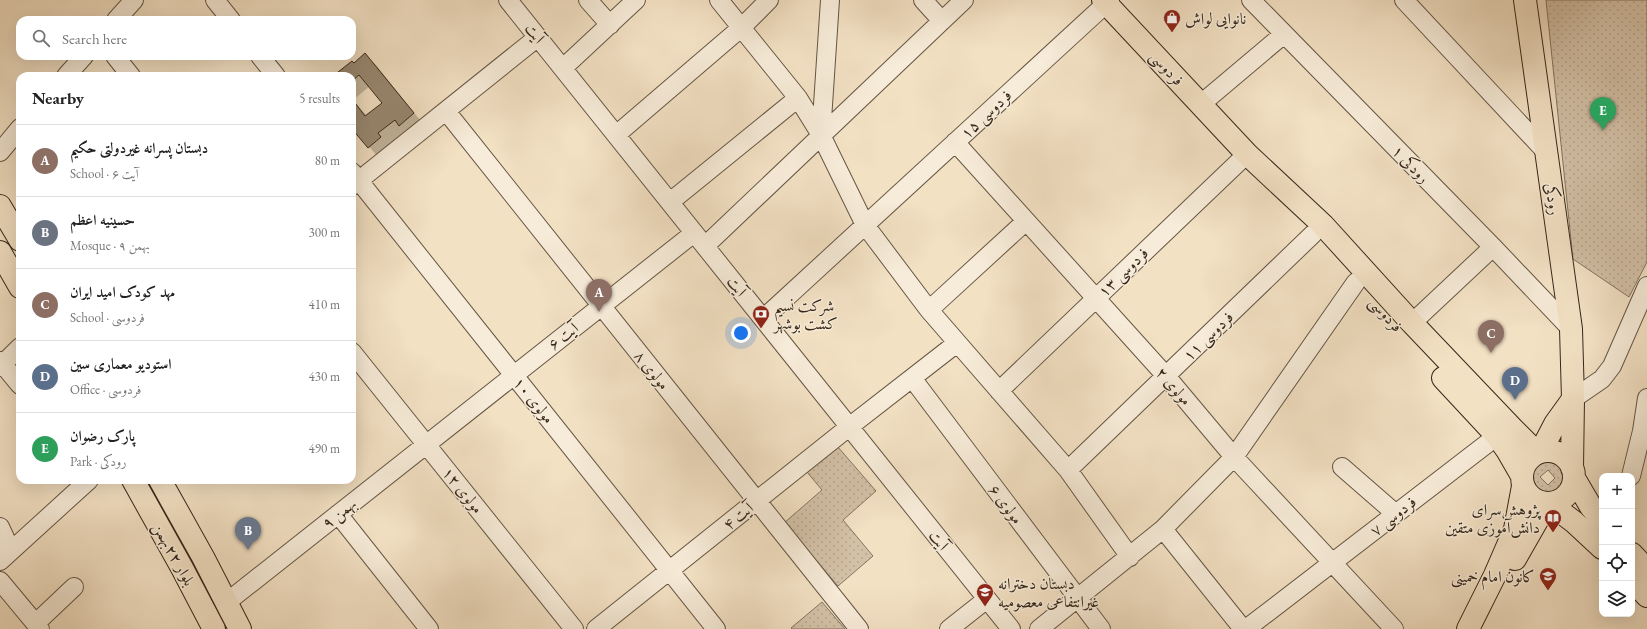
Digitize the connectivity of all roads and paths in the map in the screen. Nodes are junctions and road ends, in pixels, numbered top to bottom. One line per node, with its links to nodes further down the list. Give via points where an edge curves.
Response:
1 (134, 0): 15 (street)
2 (215, 0): 16 (street)
3 (508, 0): 21 (street, آیت)
4 (588, 0): 18 (street)
5 (636, 0): 18 (street)
6 (719, 0): 19 (street)
7 (769, 0): 19 (street)
8 (830, 0): 34 (street)
9 (923, 0): 17 (street)
10 (964, 0): 17 (street, آیت ۶)
11 (1251, 0): 20 (street, رودکی ۱)
12 (1404, 0): 37 (street)
13 (1525, 0): 37 (main road, رودکی)
14 (1106, 1): 30 (main road, فردوسی); 35 (street, فردوسی ۱۵)
15 (120, 16)
16 (228, 16)
17 (942, 21): 34 (street, آیت ۶)
18 (610, 25): 25 (street)
19 (742, 27): 29 (street); 33 (street)
20 (1284, 34): 30 (street); 48 (street, رودکی ۱)
21 (538, 37): 25 (street, آیت); 31 (street)
22 (80, 60): 26 (street)
23 (118, 60): 27 (street)
24 (263, 60): 28 (street)
25 (563, 68): 33 (street, آیت)
26 (70, 72)
27 (128, 72)
28 (273, 72)
29 (798, 98): 34 (street); 41 (street)
30 (1201, 104): 38 (main road, فردوسی)
31 (446, 111): 39 (street); 54 (street, مولوی ۸)
32 (16, 133): 36 (street)
33 (616, 135): 41 (street, آیت)
34 (821, 135): 44 (street); 47 (street, آیت ۶)
35 (955, 142): 43 (street, مولوی ۲); 44 (street, فردوسی ۱۵)
36 (0, 152)
37 (1547, 153): 58 (main road, رودکی)
38 (1247, 154): 46 (main road, فردوسی); 53 (street, فردوسی ۱۳); 57 (main road, فردوسی, via 1323,225)
39 (356, 178)
40 (356, 181): 63 (street, مولوی ۱۰)
41 (670, 202): 47 (street, آیت)
42 (0, 206): 45 (main road)
43 (1026, 221): 53 (street, مولوی ۲); 55 (street)
44 (866, 225): 55 (street); 56 (street, فردوسی ۱۵)
45 (16, 233)
46 (1313, 234): 51 (main road, فردوسی); 64 (street, فردوسی ۱۱)
47 (700, 240): 54 (street, آیت ۶); 56 (street, آیت)
48 (1493, 247): 57 (street); 58 (street, رودکی ۱)
49 (0, 252): 50 (main road)
50 (16, 280)
51 (1356, 282): 73 (main road, فردوسی); 76 (street)
52 (1647, 286): 69 (street, via 1612,366 1602,379)
53 (1096, 299): 64 (street, مولوی ۲); 67 (street, فردوسی ۱۳)
54 (602, 306): 63 (street, آیت ۶); 85 (street, مولوی ۸)
55 (929, 310): 59 (street)
56 (763, 319): 71 (street, آیت)
57 (1412, 323): 75 (main road, فردوسی, via 1513,429)
58 (1571, 329): 69 (main road, رودکی)
59 (957, 343): 65 (street, آیت ۴); 67 (street)
60 (16, 351): 62 (street)
61 (356, 357): 74 (street, مولوی ۱۲)
62 (1, 365): 66 (street)
63 (514, 375): 70 (street, آیت ۶); 98 (street, مولوی ۱۰)
64 (1166, 376): 76 (street, مولوی ۲); 78 (street, فردوسی ۱۱)
65 (912, 378): 71 (street, آیت ۴); 105 (street, مولوی ۶)
66 (16, 381)
67 (1000, 390): 78 (street)
68 (1647, 398): 72 (street)
69 (1573, 399): 75 (main road); 79 (main road, رودکی)
70 (470, 410): 74 (street, بهمن ۹)
71 (849, 427): 85 (street, آیت ۴); 104 (street, آیت)
72 (1644, 432): 80 (street)
73 (1497, 436): 81 (main road, فردوسی); 89 (street, فردوسی ۷)
74 (426, 445): 88 (street, بهمن ۹); 111 (street, مولوی ۱۲)
75 (1539, 452): 79 (main road, via 1560,453 1567,459); 81 (main road, via 1529,458 1524,466)
76 (1234, 457): 92 (street); 97 (street, مولوی ۲)
77 (1342, 468): 89 (street)
78 (1068, 470): 95 (street)
79 (1573, 473): 86 (main road, via 1572,487 1566,495); 90 (main road, via 1591,507)
80 (1632, 473)
81 (1522, 481): 86 (main road, via 1529,495); 122 (main road, via 1515,528)
82 (85, 484): 94 (street)
83 (135, 484): 87 (main road, بلوار ۲۲بهمن)
84 (164, 487): 87 (main road); 106 (main road, بلوار ۲۲بهمن)
85 (756, 501): 98 (street, آیت ۴); 114 (street, مولوی ۸)
86 (1548, 503): 93 (main road); 123 (main road, via 1503,579)
87 (150, 510): 108 (main road, بلوار ۲۲بهمن)
88 (338, 514): 106 (street, بهمن ۹); 110 (street)
89 (1396, 514): 97 (street, فردوسی ۷)
90 (1599, 516)
91 (0, 527): 94 (street)
92 (1163, 529): 95 (street); 119 (street)
93 (1599, 545)
94 (5, 556)
95 (1130, 557): 105 (street)
96 (1635, 557): 99 (main road)
97 (1333, 562): 120 (street, فردوسی ۷); 121 (street, مولوی ۲)
98 (669, 570): 112 (street, آیت ۴); 113 (street, مولوی ۱۰)
99 (1647, 570)
100 (0, 581): 107 (street)
101 (1633, 581): 103 (main road)
102 (74, 587): 107 (street)
103 (1647, 596)
104 (987, 599): 115 (street); 116 (street, آیت)
105 (1077, 599): 117 (street); 118 (street, مولوی ۶)
106 (227, 602): 109 (main road, بلوار ۲۲بهمن)
107 (38, 626)
108 (214, 629)
109 (240, 629)
110 (429, 629)
111 (574, 629)
112 (596, 629)
113 (716, 629)
114 (859, 629)
115 (949, 629)
116 (1011, 629)
117 (1039, 629)
118 (1102, 629)
119 (1243, 629)
120 (1246, 629)
121 (1394, 629)
122 (1468, 629)
123 (1478, 629)

